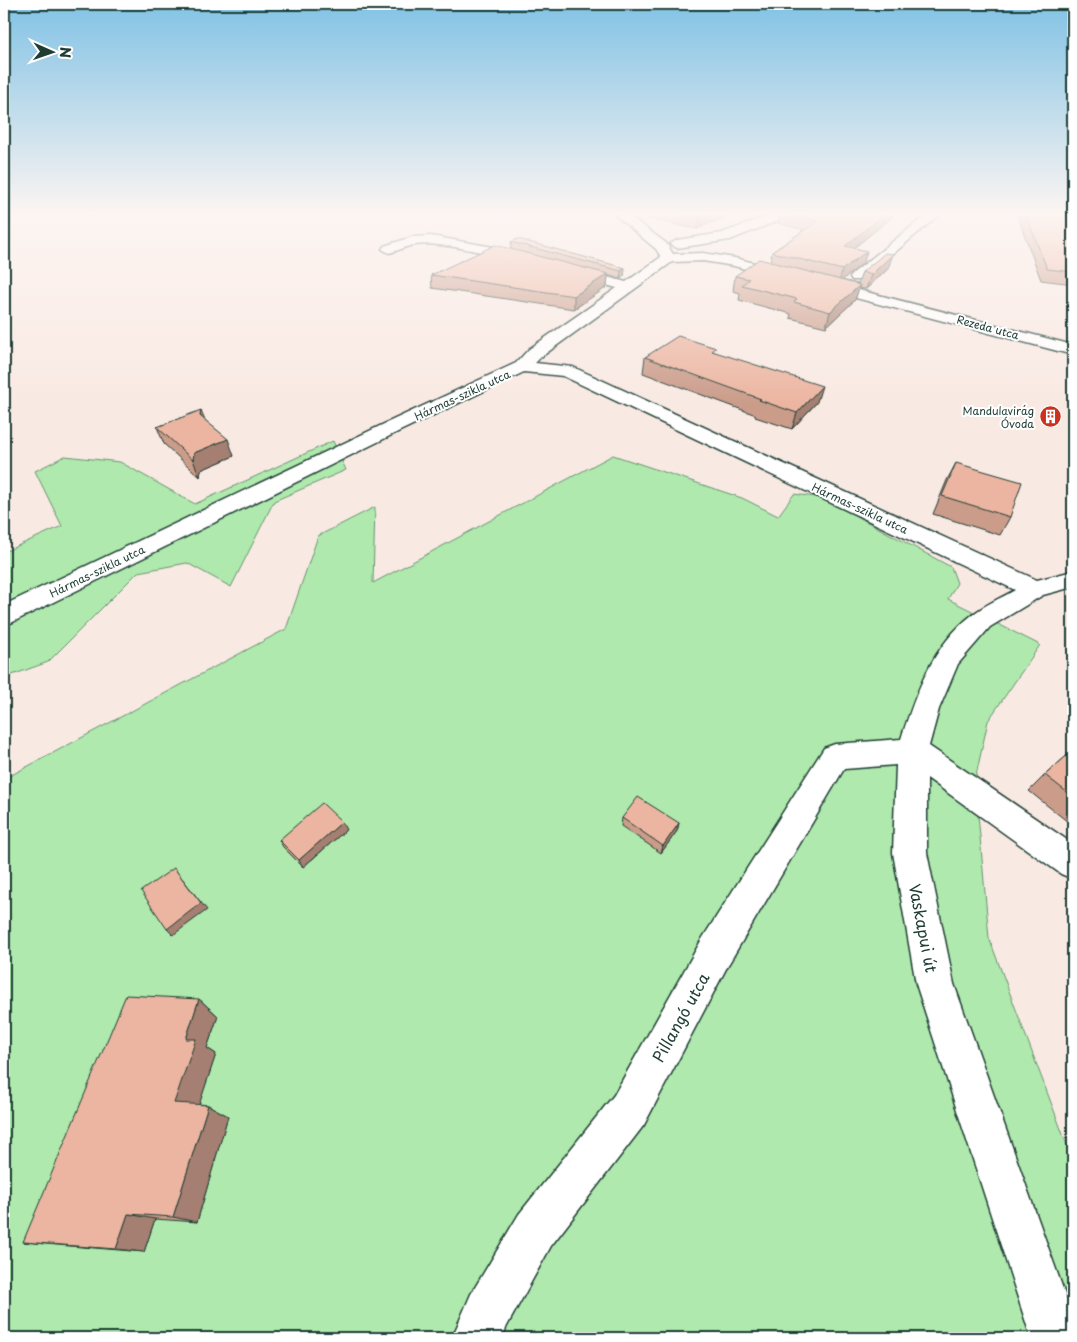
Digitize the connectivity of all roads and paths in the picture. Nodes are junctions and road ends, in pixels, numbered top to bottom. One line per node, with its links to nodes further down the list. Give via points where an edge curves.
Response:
1 (593, 278): 5 (street)
2 (639, 278): 5 (street)
3 (795, 278): 6 (street, Rezeda utca)
4 (857, 278): 6 (street)
5 (629, 287): 8 (street, via 535,353)
6 (843, 289): 7 (street, Rezeda utca)
7 (1073, 350)
8 (522, 367): 10 (street, Hármas-szikla utca, via 566,371); 11 (street, Hármas-szikla utca)
9 (1073, 579): 10 (street, Vaskapui út)
10 (1036, 589): 12 (street, Vaskapui út, via 981,621 946,659)
11 (4, 616)
12 (912, 751): 13 (street); 14 (street, Pillangó utca, via 835,757 715,952 629,1110 535,1230 488,1311); 15 (street, Vaskapui út, via 910,853 935,984)
13 (1073, 863)
14 (477, 1338)
15 (1056, 1338)

